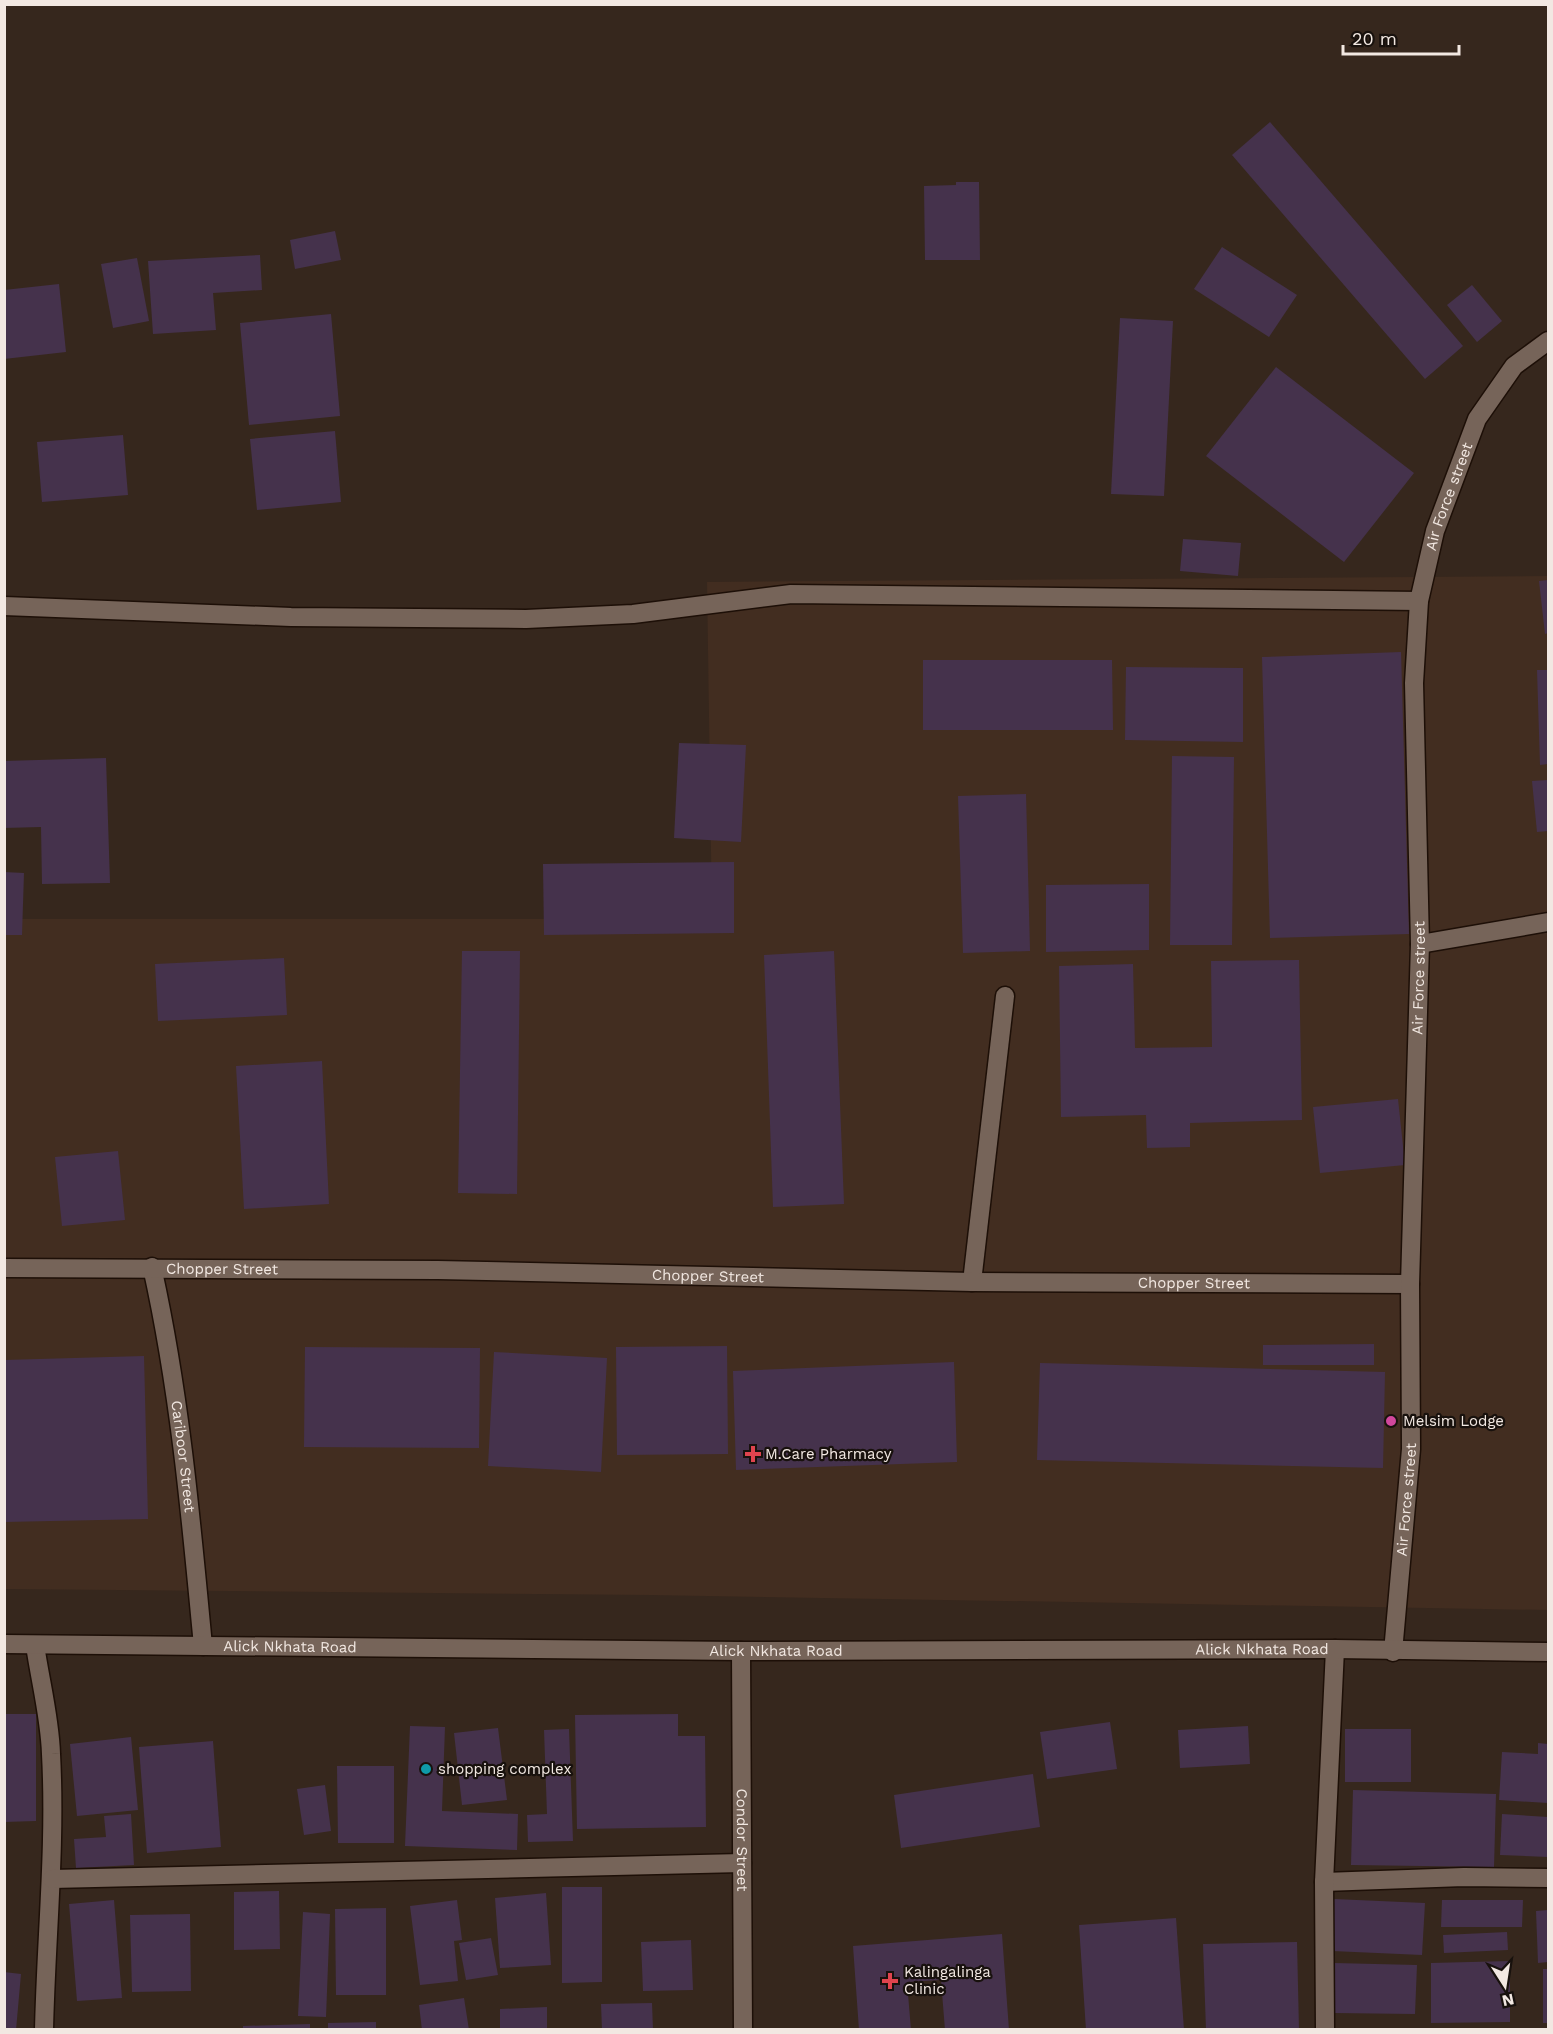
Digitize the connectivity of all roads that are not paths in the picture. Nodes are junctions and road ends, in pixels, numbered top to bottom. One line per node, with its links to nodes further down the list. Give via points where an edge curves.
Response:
1 (1548, 341): 2 (street, Air Force street, via 1514,366 1478,419 1435,531)
2 (1419, 602): 3 (street, via 792,594 633,614 526,619); 5 (street, Air Force street, via 1414,683)
3 (4, 606)
4 (1548, 922): 5 (street)
5 (1420, 944): 10 (street, Air Force street)
6 (1005, 996): 9 (street)
7 (153, 1267): 8 (street, Chopper Street); 9 (street, Chopper Street); 13 (street, Cariboor Street, via 183,1433)
8 (4, 1268)
9 (972, 1282): 10 (street, Chopper Street)
10 (1410, 1284): 16 (street, Air Force street, via 1411,1449)
11 (4, 1644): 12 (street, Alick Nkhata Road)
12 (35, 1645): 13 (street, Alick Nkhata Road); 20 (street, via 51,1752)
13 (203, 1646): 15 (street, Alick Nkhata Road)
14 (1335, 1649): 15 (street, Alick Nkhata Road); 16 (street, Alick Nkhata Road); 21 (street)
15 (741, 1651): 18 (street, Condor Street)
16 (1393, 1652): 17 (street, Alick Nkhata Road)
17 (1548, 1652)
18 (742, 1863): 20 (street); 23 (street, Condor Street)
19 (1548, 1878): 21 (street)
20 (52, 1879): 22 (street)
21 (1324, 1882): 24 (street)
22 (44, 2030)
23 (743, 2030)
24 (1325, 2030)

